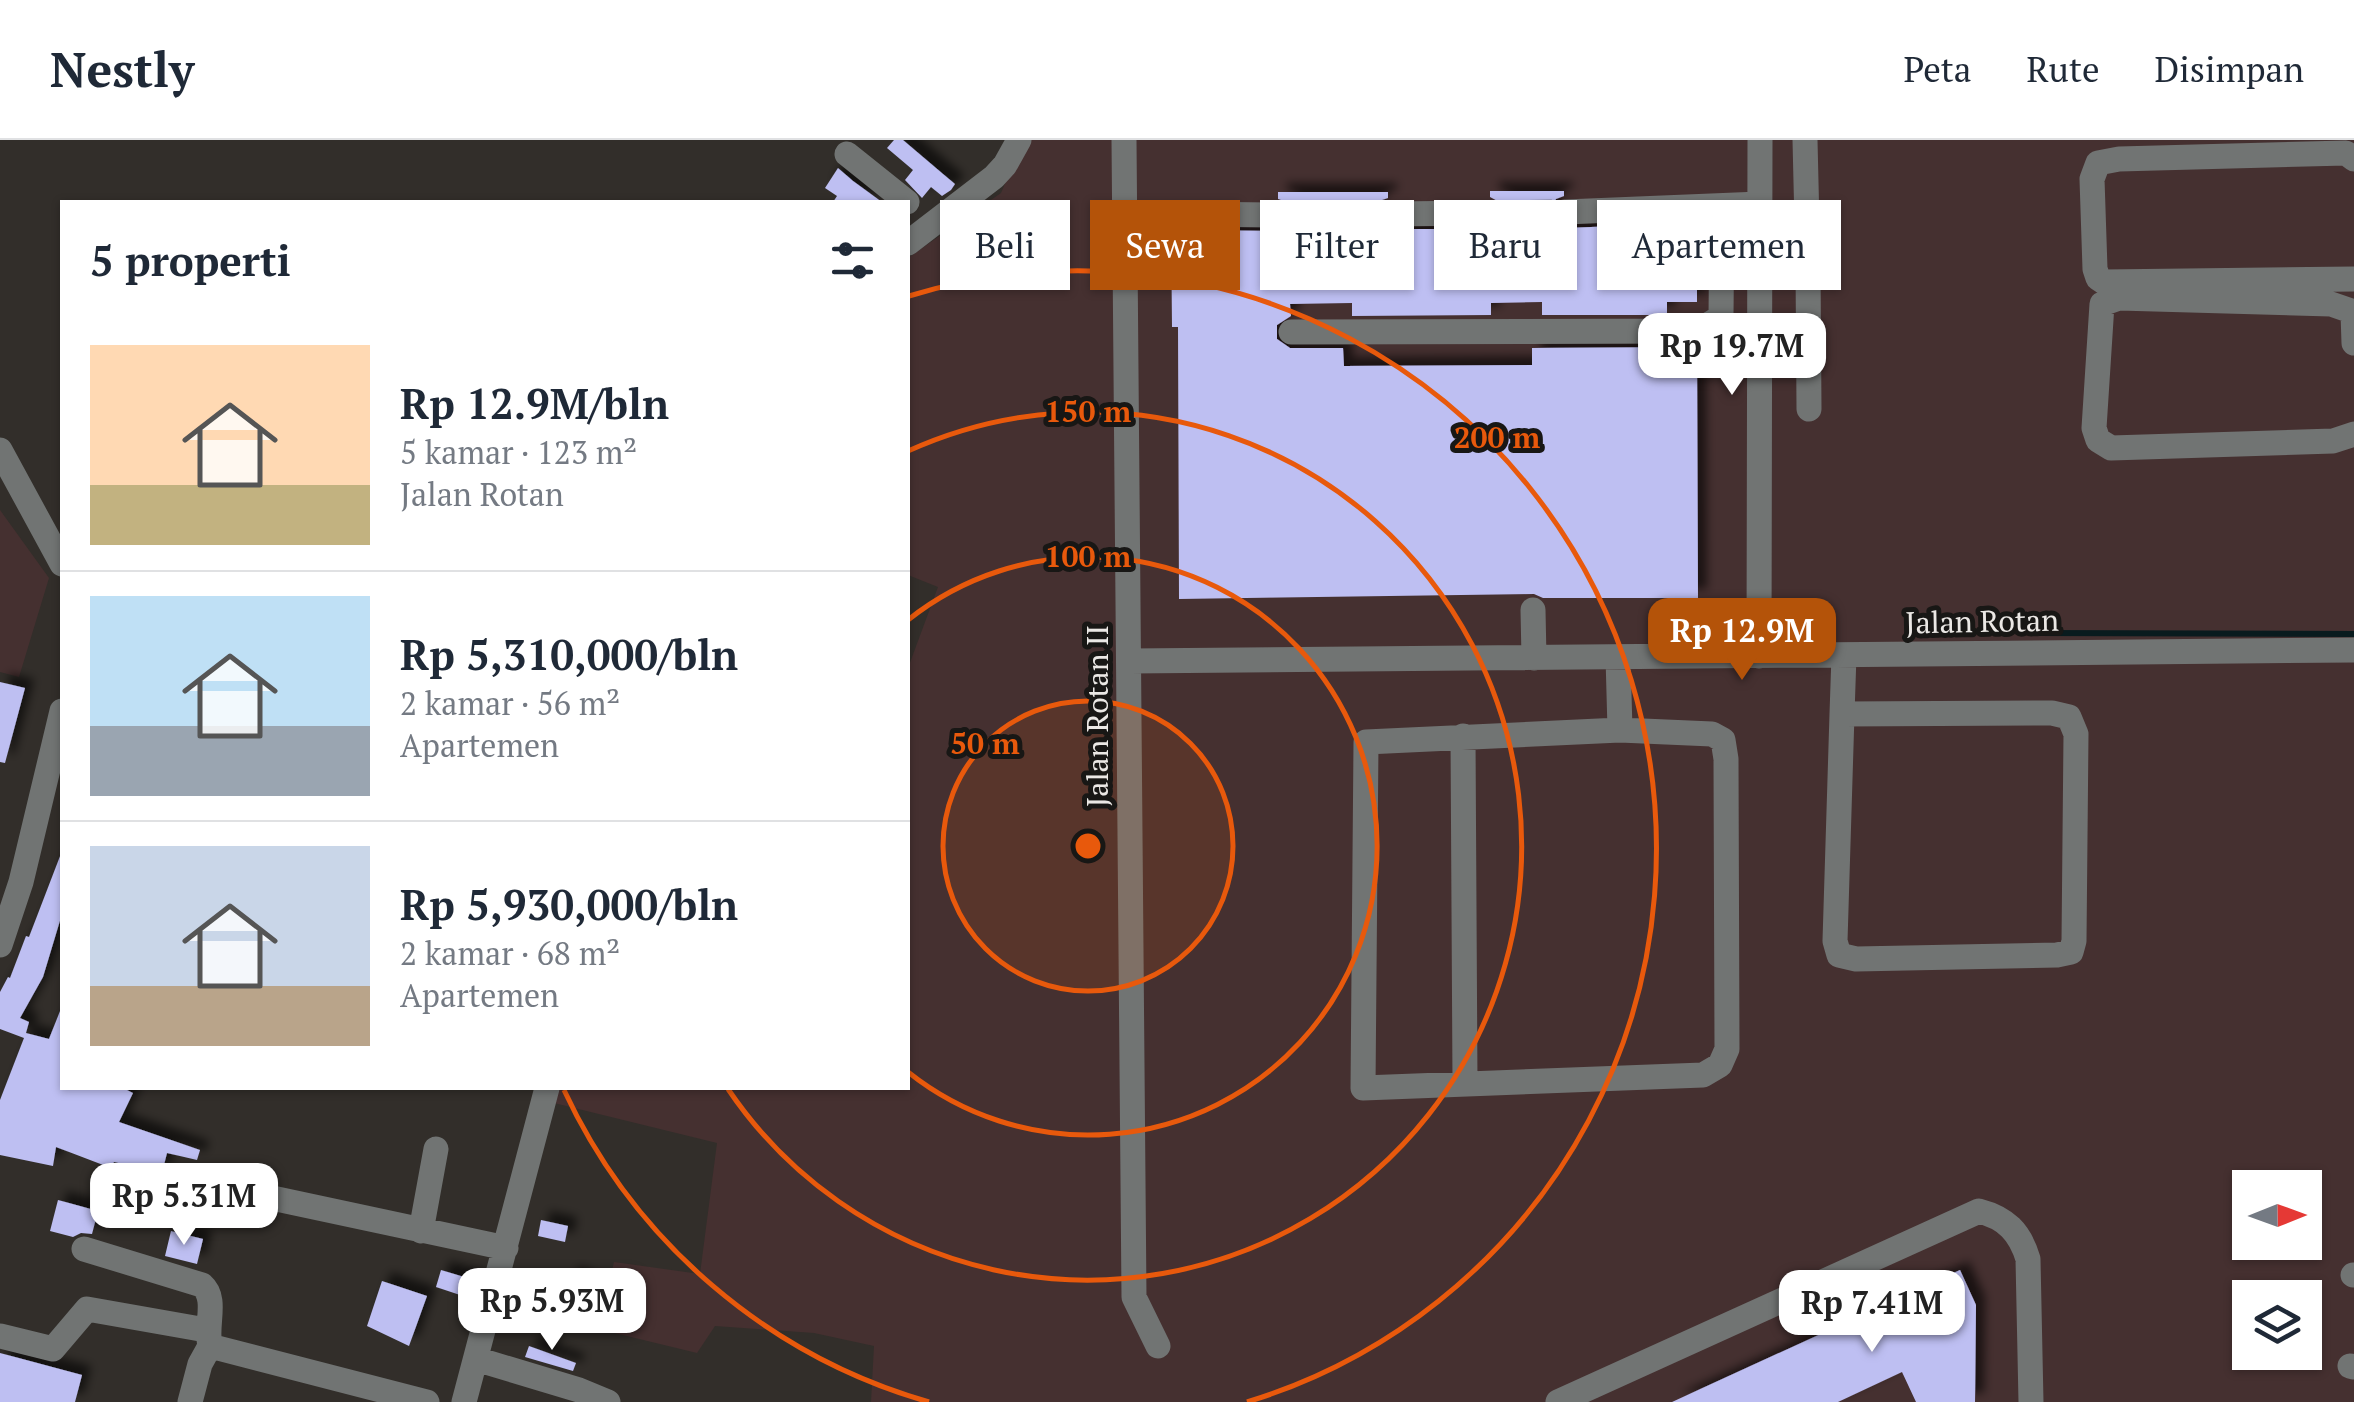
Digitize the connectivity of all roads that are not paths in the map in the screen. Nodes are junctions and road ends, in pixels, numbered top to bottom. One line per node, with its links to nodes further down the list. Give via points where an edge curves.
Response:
1 (1019, 140): 11 (street, via 994,177)
2 (1124, 140): 30 (street, Jalan Rotan II)
3 (1760, 140): 8 (street)
4 (1805, 140): 9 (street)
5 (847, 154): 7 (street)
6 (2354, 159): 13 (street, via 2346,153 2120,160 2098,164 2092,179 2094,269 2104,282)
7 (903, 200)
8 (1760, 200)
9 (1806, 200)
10 (910, 205): 11 (street)
11 (934, 224): 12 (street)
12 (910, 242)
13 (2354, 279)
14 (1720, 290): 18 (street, via 1720,317 1698,331)
15 (1760, 290): 27 (street)
16 (1808, 290): 20 (street)
17 (2354, 312): 19 (street); 21 (street, via 2332,304 2119,298 2102,304 2094,428 2111,448)
18 (1291, 332)
19 (2354, 344)
20 (1809, 409)
21 (2354, 434)
22 (0, 450): 23 (street)
23 (60, 560)
24 (1534, 610): 29 (street)
25 (2354, 650): 26 (street, Jalan Rotan)
26 (1844, 655): 27 (street, Jalan Rotan); 31 (street)
27 (1759, 656): 28 (street, Jalan Rotan)
28 (1618, 657): 29 (street, Jalan Rotan); 32 (street)
29 (1534, 658): 30 (street, Jalan Rotan)
30 (1130, 662): 46 (street, Jalan Rotan II, via 1134,1298)
31 (1842, 714): 31 (street, via 2052,712 2069,718 2076,734 2071,952 1839,955)
32 (1620, 730): 34 (street); 37 (street, via 1722,740 1727,1050 1703,1075)
33 (60, 732): 35 (street)
34 (1463, 736): 37 (street); 37 (street, via 1366,742 1363,1088)
35 (56, 772): 36 (street)
36 (0, 945)
37 (1465, 1083)
38 (546, 1090): 42 (street)
39 (436, 1149): 41 (street)
40 (230, 1189): 41 (street)
41 (420, 1231): 42 (street)
42 (506, 1248): 47 (street)
43 (84, 1249): 45 (street, via 202,1284 211,1300)
44 (0, 1336): 45 (street, via 56,1348 87,1309)
45 (208, 1338): 48 (street); 49 (street)
46 (1158, 1346)
47 (476, 1358): 50 (street); 51 (street)
48 (190, 1402)
49 (427, 1402)
50 (464, 1402)
51 (608, 1402)
52 (1558, 1402): 53 (street, via 1978,1211 2009,1223 2028,1259)
53 (2030, 1402)

